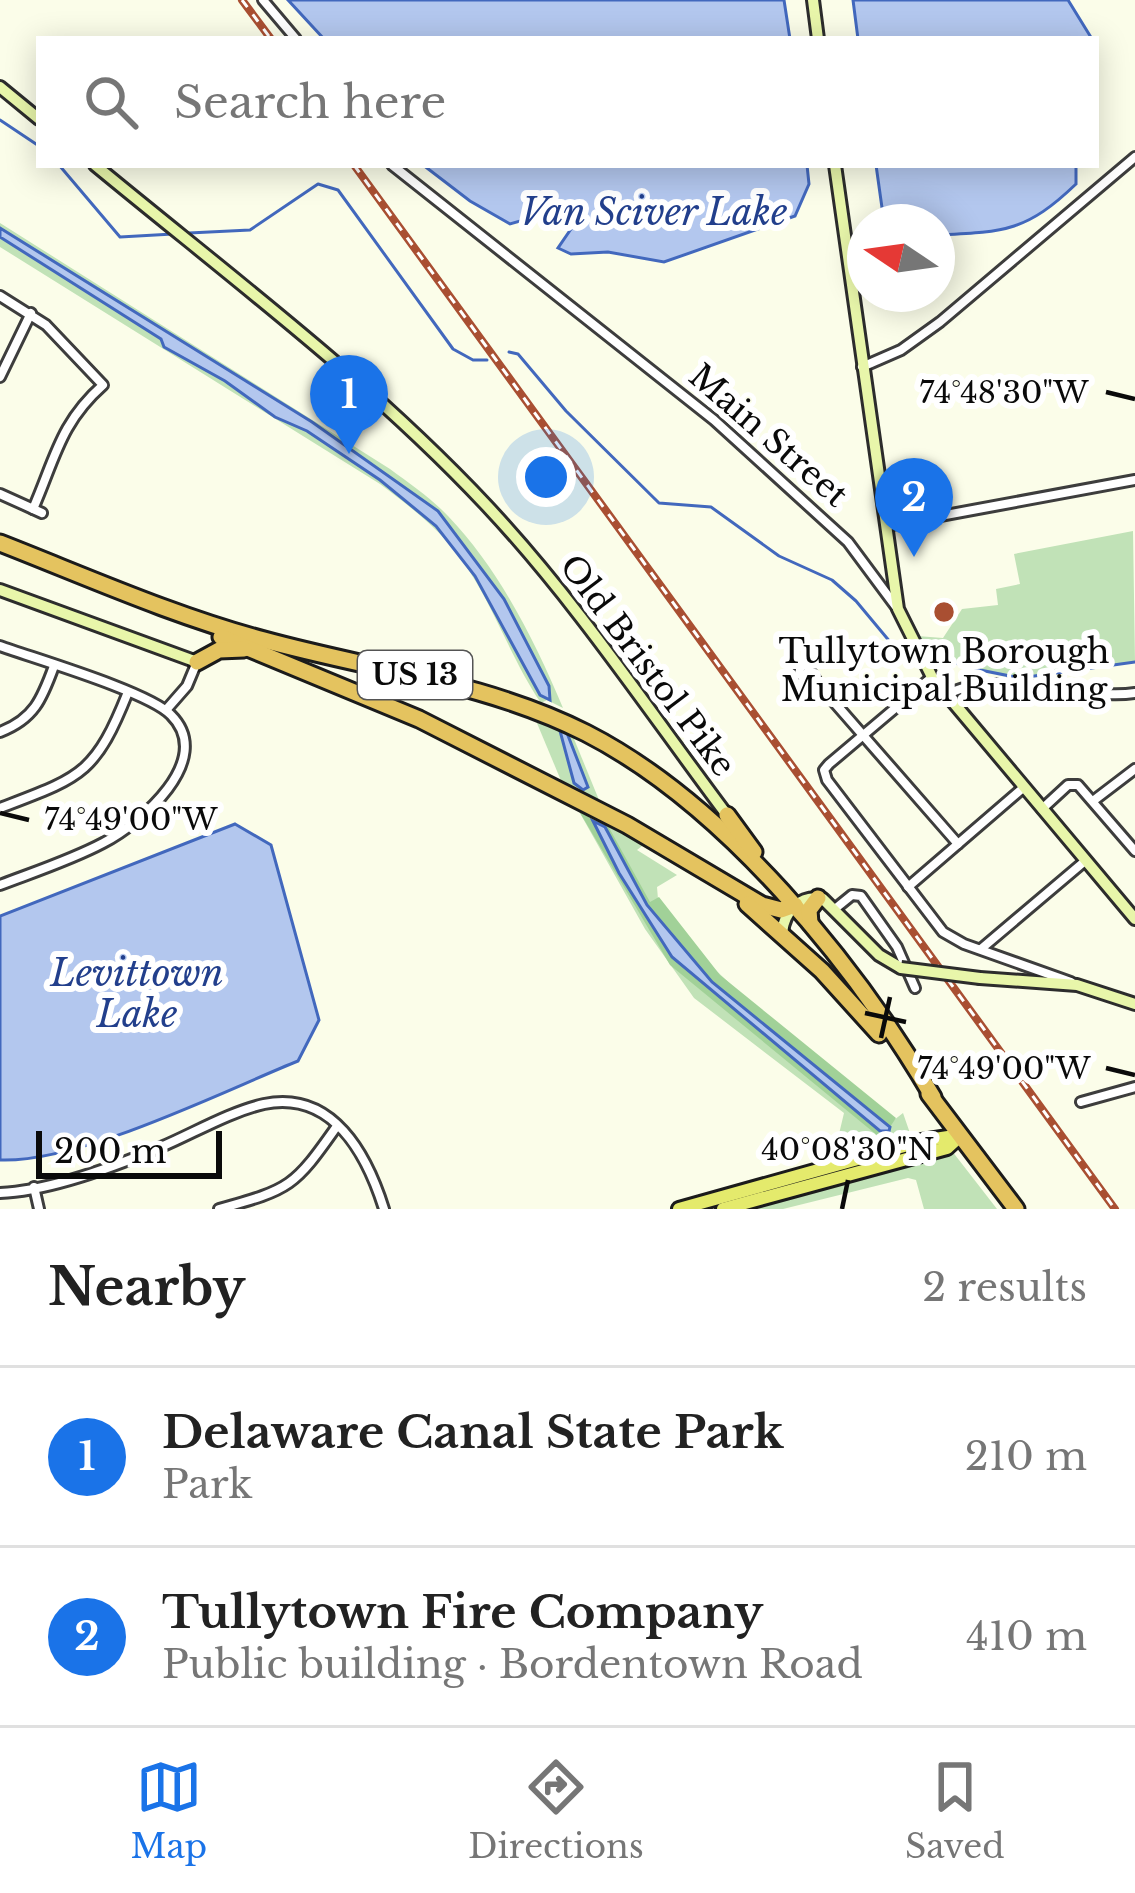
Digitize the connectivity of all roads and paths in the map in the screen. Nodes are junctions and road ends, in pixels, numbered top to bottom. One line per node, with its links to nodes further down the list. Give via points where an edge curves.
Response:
1 (263, 0): 3 (street)
2 (813, 0): 4 (main road)
3 (293, 36)
4 (818, 36)
5 (0, 86): 6 (main road)
6 (36, 116)
7 (1135, 157): 13 (street, via 902,350)
8 (99, 168): 38 (main road, Old Bristol Pike, via 343,371 488,508)
9 (396, 168): 20 (street, Main Street, via 708,415 848,542)
10 (835, 168): 13 (main road)
11 (0, 296): 12 (street)
12 (31, 313): 14 (street); 16 (street, via 104,385 61,435 38,511)
13 (862, 367): 17 (main road)
14 (0, 377)
15 (1135, 480): 17 (street)
16 (0, 494)
17 (884, 526): 20 (main road)
18 (0, 548): 22 (highway, US 13); 46 (highway, US 13, via 226,629 470,688 549,716 659,778)
19 (0, 590): 23 (main road)
20 (898, 609): 25 (main road, Main Street)
21 (0, 646): 24 (street)
22 (256, 651): 23 (highway, via 225,649); 42 (highway, US 13, via 418,719)
23 (196, 662): 30 (street)
24 (54, 666): 27 (street); 31 (street, via 37,709)
25 (932, 676): 29 (main road, Main Street); 32 (street)
26 (819, 685): 32 (street)
27 (128, 692): 30 (street); 36 (street, via 106,743 83,769)
28 (1135, 693): 29 (street, via 968,686)
29 (947, 695): 34 (main road, Main Street)
30 (166, 710): 43 (street, via 181,729 184,756 158,799 101,844)
31 (0, 732)
32 (863, 735): 39 (street); 44 (street, via 825,768 826,780)
33 (1135, 770): 35 (street)
34 (1023, 788): 37 (main road, Main Street); 39 (street)
35 (1093, 801): 37 (street, via 1071,784); 40 (street)
36 (0, 808)
37 (1042, 809): 41 (main road, Main Street)
38 (727, 815): 46 (highway)
39 (958, 844): 44 (street)
40 (1135, 851)
41 (1085, 861): 48 (main road, Main Street); 51 (street)
42 (706, 874): 46 (highway, via 767,907 781,910); 50 (highway, US 13)
43 (0, 885)
44 (908, 887): 51 (street, via 943,932)
45 (818, 898): 46 (main road); 47 (main road); 49 (highway)
46 (789, 899): 49 (highway, US 13); 50 (main road)
47 (836, 908): 52 (main road, bridge, via 901,968); 53 (street, via 861,896)
48 (1133, 912)
49 (811, 926): 56 (highway, US 13)
50 (782, 933): 56 (highway, US 13)
51 (980, 949): 52 (street)
52 (1078, 985): 54 (main road)
53 (915, 988)
54 (1135, 1004)
55 (1135, 1088): 57 (street)
56 (933, 1097): 59 (highway, US 13)
57 (1081, 1102)
58 (337, 1126): 60 (street, via 308,1108 268,1103 156,1150); 63 (street, via 286,1187); 64 (street, via 368,1160)
59 (961, 1135): 65 (main road); 66 (main road, via 947,1148); 67 (highway, US 13)
60 (34, 1186): 61 (street); 62 (street)
61 (0, 1193)
62 (39, 1209)
63 (219, 1209)
64 (384, 1209)
65 (679, 1209)
66 (723, 1209)
67 (1016, 1209)

